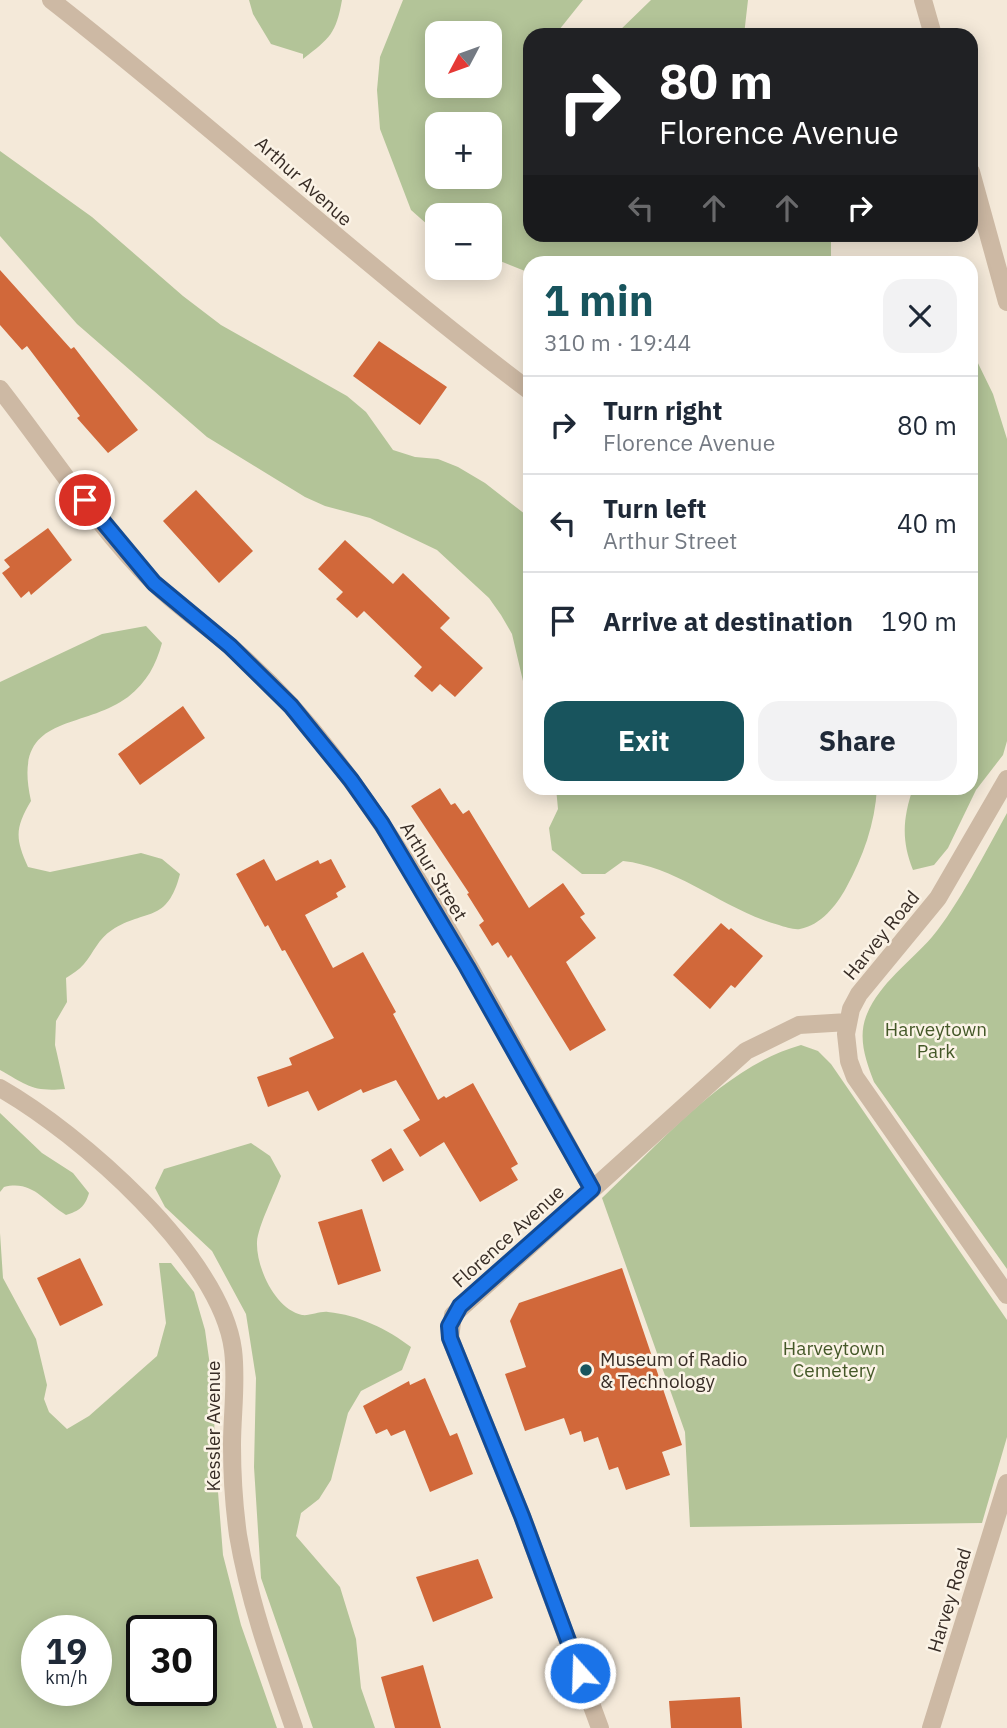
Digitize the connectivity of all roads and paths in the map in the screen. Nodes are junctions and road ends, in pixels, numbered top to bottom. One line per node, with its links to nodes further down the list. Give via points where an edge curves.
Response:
1 (51, 0): 6 (street, Arthur Avenue, via 229,142 426,313)
2 (923, 0): 3 (street)
3 (931, 28)
4 (978, 197): 5 (street)
5 (1007, 302)
6 (523, 386)
7 (0, 388): 11 (street, Arthur Street, via 127,553 154,583 255,669 351,780 473,977)
8 (1007, 779): 9 (street, Harvey Road, via 938,898 859,994)
9 (848, 1022): 11 (street, Florence Avenue, via 799,1025 746,1052); 12 (street, Harvey Road, via 846,1045 855,1077)
10 (0, 1088): 14 (street, Kessler Avenue, via 52,1123 157,1217 212,1287 233,1348 232,1446 238,1534 261,1627)
11 (592, 1189): 15 (street, Florence Avenue, via 460,1306 449,1326)
12 (1007, 1295)
13 (1007, 1483): 16 (street, Harvey Road)
14 (294, 1728)
15 (600, 1728)
16 (931, 1728)

